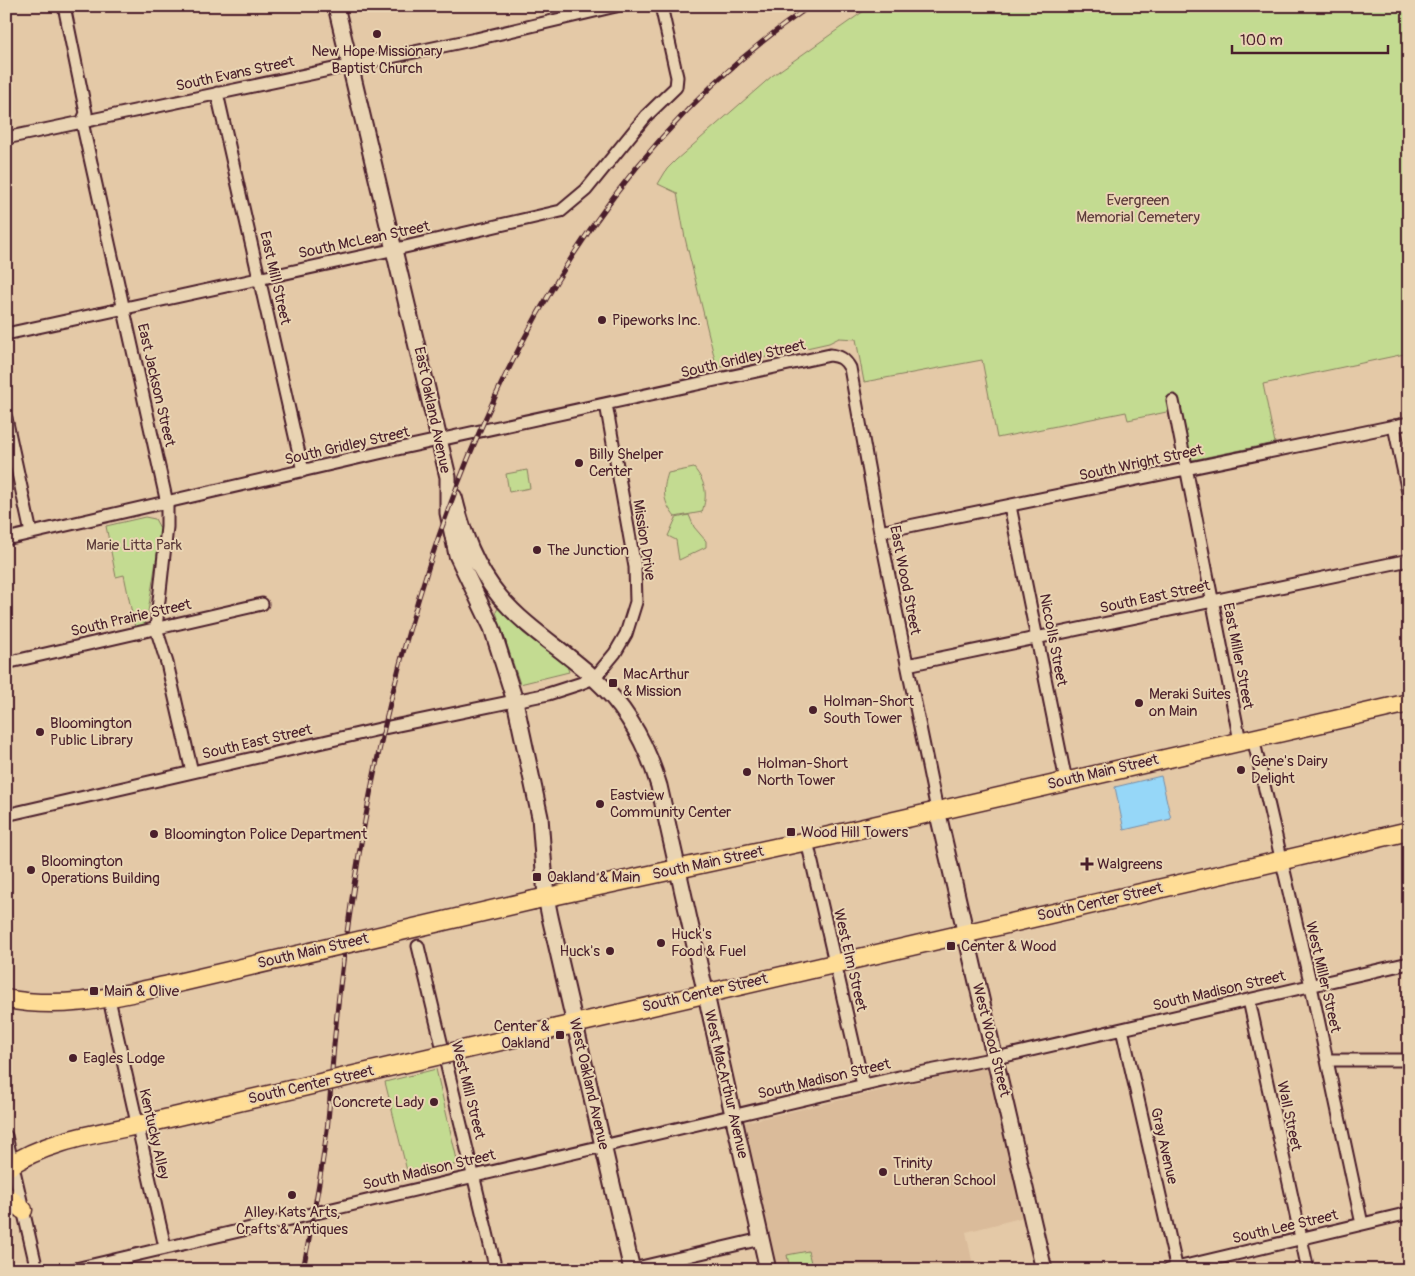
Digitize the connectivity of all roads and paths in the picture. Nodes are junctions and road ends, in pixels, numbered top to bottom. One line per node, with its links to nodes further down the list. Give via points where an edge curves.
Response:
1 (64, 6): 7 (street, East Jackson Street, via 86,114)
2 (336, 6): 5 (main road, East Oakland Avenue)
3 (616, 6): 5 (street, South Evans Street)
4 (661, 6): 9 (street, South McLean Street, via 677,77 676,86 646,116 586,190 561,211)
5 (350, 65): 6 (street, South Evans Street); 9 (main road, East Oakland Avenue)
6 (217, 93): 7 (street, South Evans Street); 10 (street, East Mill Street)
7 (82, 122): 8 (street, South Evans Street); 11 (street, East Jackson Street)
8 (6, 138)
9 (395, 250): 10 (street, South McLean Street); 19 (main road, East Oakland Avenue)
10 (259, 278): 11 (street, South McLean Street); 21 (street, East Mill Street)
11 (124, 307): 12 (street, South McLean Street); 24 (street, East Jackson Street)
12 (6, 334)
13 (842, 357): 15 (street, South Gridley Street, via 830,355); 26 (street, East Wood Street, via 850,368)
14 (1172, 401): 20 (street, East Miller Street)
15 (606, 404): 19 (street, South Gridley Street); 36 (street, Mission Drive, via 636,567 637,590 634,613 626,634 609,662)
16 (6, 418): 27 (street)
17 (1409, 423): 18 (street, South Wright Street)
18 (1394, 426): 20 (street, South Wright Street); 23 (street)
19 (439, 440): 21 (street, South Gridley Street); 22 (main road, East Oakland Avenue)
20 (1186, 470): 25 (street, South Wright Street); 30 (street, East Miller Street)
21 (303, 471): 24 (street, South Gridley Street)
22 (448, 477): 36 (main road, West MacArthur Avenue, via 466,542 488,581 523,621); 37 (main road, East Oakland Avenue, via 449,523 457,555 492,628)
23 (1409, 497)
24 (167, 503): 27 (street, South Gridley Street); 32 (street, East Jackson Street)
25 (1010, 506): 26 (street, South Wright Street); 33 (street, Niccolls Street)
26 (880, 532): 35 (street, East Wood Street)
27 (31, 533): 28 (street, South Gridley Street)
28 (6, 539)
29 (1409, 560): 30 (street, South East Street)
30 (1212, 601): 33 (street, South East Street); 39 (street, East Miller Street)
31 (262, 604): 32 (street, South Prairie Street)
32 (156, 628): 34 (street, South Prairie Street); 40 (street, East Jackson Street)
33 (1037, 637): 35 (street, South East Street); 41 (street, Niccolls Street)
34 (6, 663)
35 (907, 665): 42 (street, East Wood Street)
36 (594, 678): 37 (street, Mission Drive, via 548,694); 47 (main road, West MacArthur Avenue, via 633,724 648,752 659,786)
37 (515, 701): 40 (street, South East Street); 48 (main road, East Oakland Avenue, via 540,817)
38 (1409, 703): 39 (main road, South Main Street)
39 (1247, 739): 41 (main road, South Main Street); 46 (street, West Miller Street)
40 (192, 772): 43 (street, South East Street)
41 (1066, 781): 42 (main road, South Main Street)
42 (937, 810): 45 (main road, South Main Street); 49 (main road, West Wood Street)
43 (6, 815)
44 (1409, 832): 46 (main road, South Center Street)
45 (807, 841): 47 (main road, South Main Street); 52 (street, West Elm Street)
46 (1281, 860): 49 (main road, South Center Street); 53 (street, West Miller Street)
47 (676, 870): 48 (main road, South Main Street); 54 (main road, West MacArthur Avenue)
48 (540, 899): 56 (main road, South Main Street, bridge); 58 (main road, West Oakland Avenue)
49 (965, 934): 52 (main road, South Center Street); 60 (main road, West Wood Street)
50 (418, 946): 69 (street, West Mill Street)
51 (1409, 963): 53 (street, South Madison Street)
52 (835, 964): 54 (main road, South Center Street); 63 (street, West Elm Street)
53 (1311, 986): 57 (street, South Madison Street); 61 (street, West Miller Street)
54 (705, 993): 58 (main road, South Center Street); 64 (main road, West MacArthur Avenue)
55 (6, 999): 56 (main road, South Main Street, via 58,1005)
56 (109, 999): 65 (street, Kentucky Alley)
57 (1249, 1000): 59 (street, South Madison Street); 74 (street, Wall Street)
58 (575, 1024): 65 (main road, South Center Street, bridge); 67 (main road, West Oakland Avenue)
59 (1122, 1029): 60 (street, South Madison Street); 78 (street, Gray Avenue)
60 (996, 1058): 63 (street, South Madison Street); 83 (main road, West Wood Street)
61 (1327, 1060): 62 (street); 73 (street, West Miller Street)
62 (1409, 1060)
63 (863, 1085): 64 (street, South Madison Street)
64 (733, 1116): 67 (street, South Madison Street); 75 (main road, West MacArthur Avenue)
65 (144, 1124): 68 (main road, South Center Street, via 59,1144 31,1153); 76 (street, Kentucky Alley)
66 (6, 1136): 68 (street)
67 (603, 1146): 69 (street, South Madison Street); 77 (main road, West Oakland Avenue)
68 (9, 1166): 71 (street)
69 (473, 1175): 76 (street, South Madison Street); 81 (street, West Mill Street)
70 (6, 1196): 71 (main road)
71 (22, 1210): 79 (street)
72 (1409, 1213): 73 (street, South Lee Street)
73 (1362, 1224): 74 (street, South Lee Street)
74 (1300, 1238): 78 (street, South Lee Street); 84 (street)
75 (761, 1239): 77 (street); 82 (main road, West MacArthur Avenue)
76 (165, 1247): 80 (street, South Madison Street)
77 (631, 1269)
78 (1174, 1269)
79 (37, 1270)
80 (71, 1270)
81 (496, 1270)
82 (768, 1270)
83 (1044, 1270)
84 (1308, 1270)

